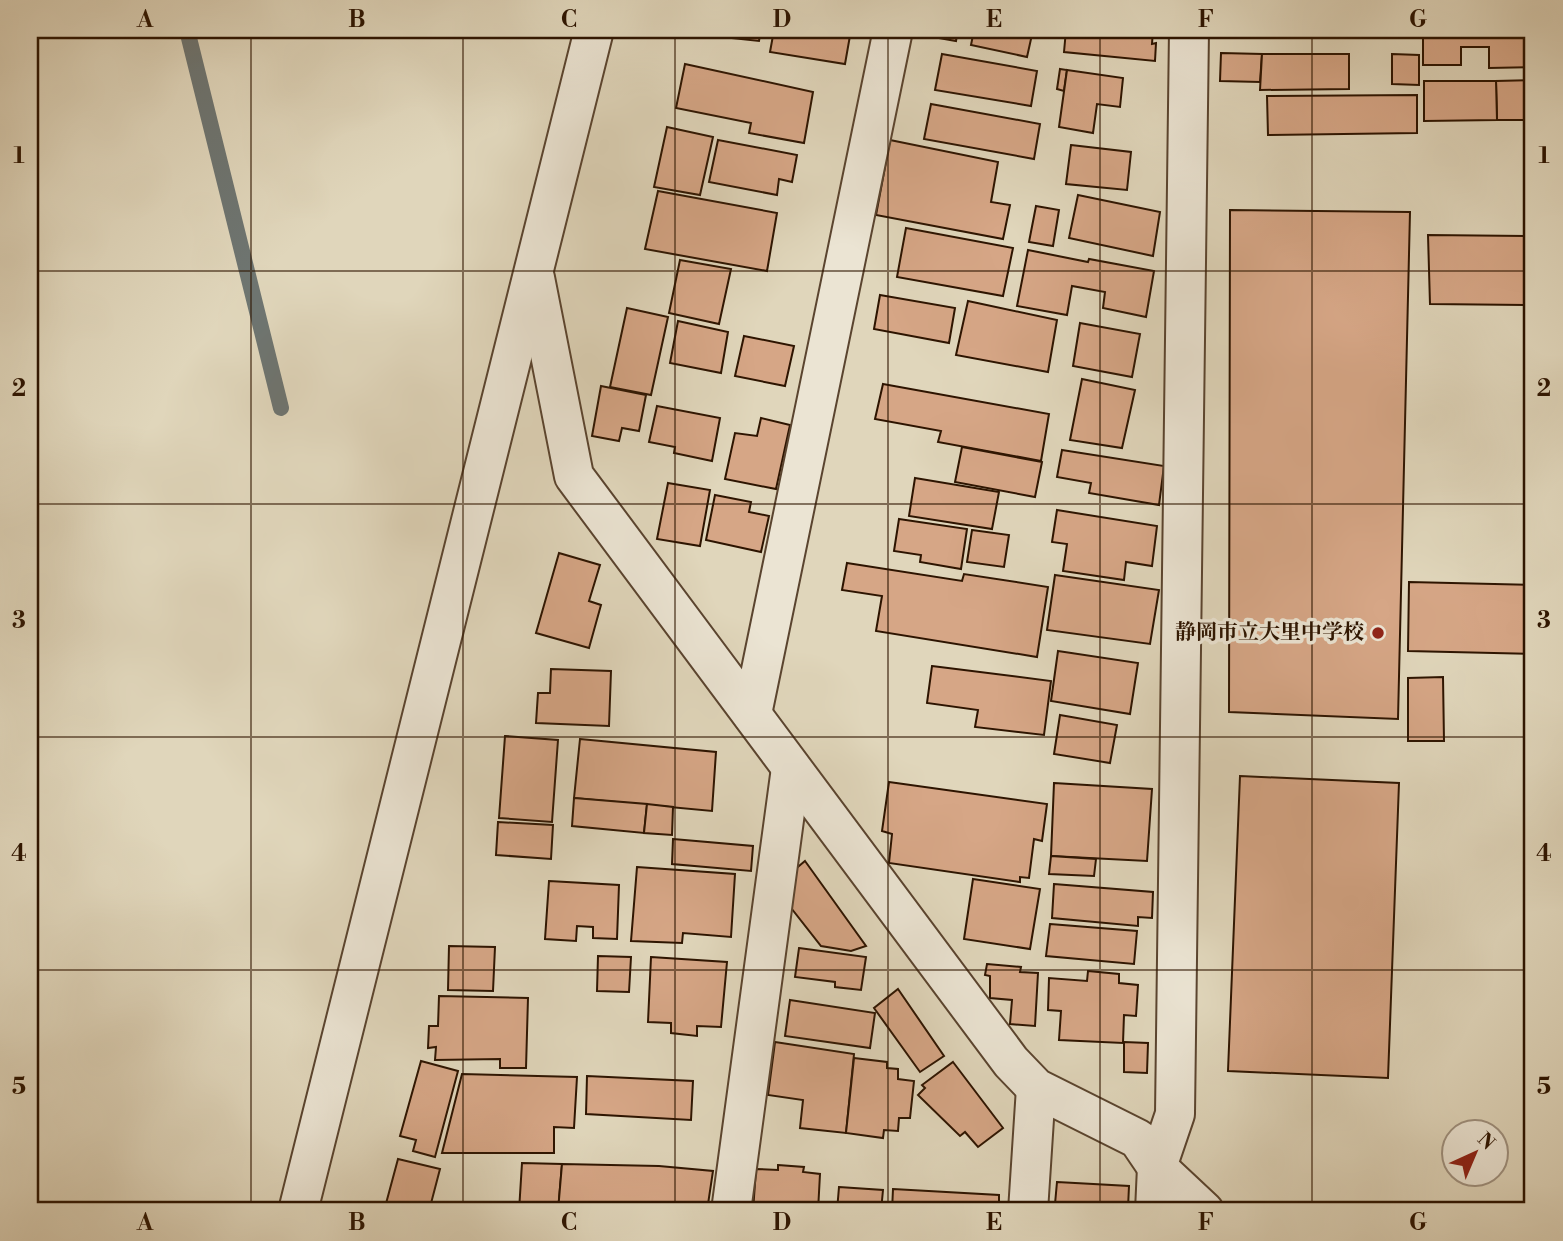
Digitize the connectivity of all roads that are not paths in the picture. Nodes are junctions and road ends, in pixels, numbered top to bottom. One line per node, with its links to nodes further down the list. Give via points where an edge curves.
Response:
1 (594, 30): 4 (street)
2 (893, 30): 5 (street)
3 (1189, 30): 8 (street, via 1175,1114)
4 (534, 269): 5 (street, via 575,476); 9 (street)
5 (752, 714): 6 (street)
6 (791, 768): 7 (street, via 1010,1062); 10 (street)
7 (1036, 1088): 8 (street, via 1138,1139); 11 (street)
8 (1157, 1167): 12 (street); 13 (street)
9 (298, 1211)
10 (731, 1211)
11 (1028, 1211)
12 (1155, 1211)
13 (1204, 1211)

